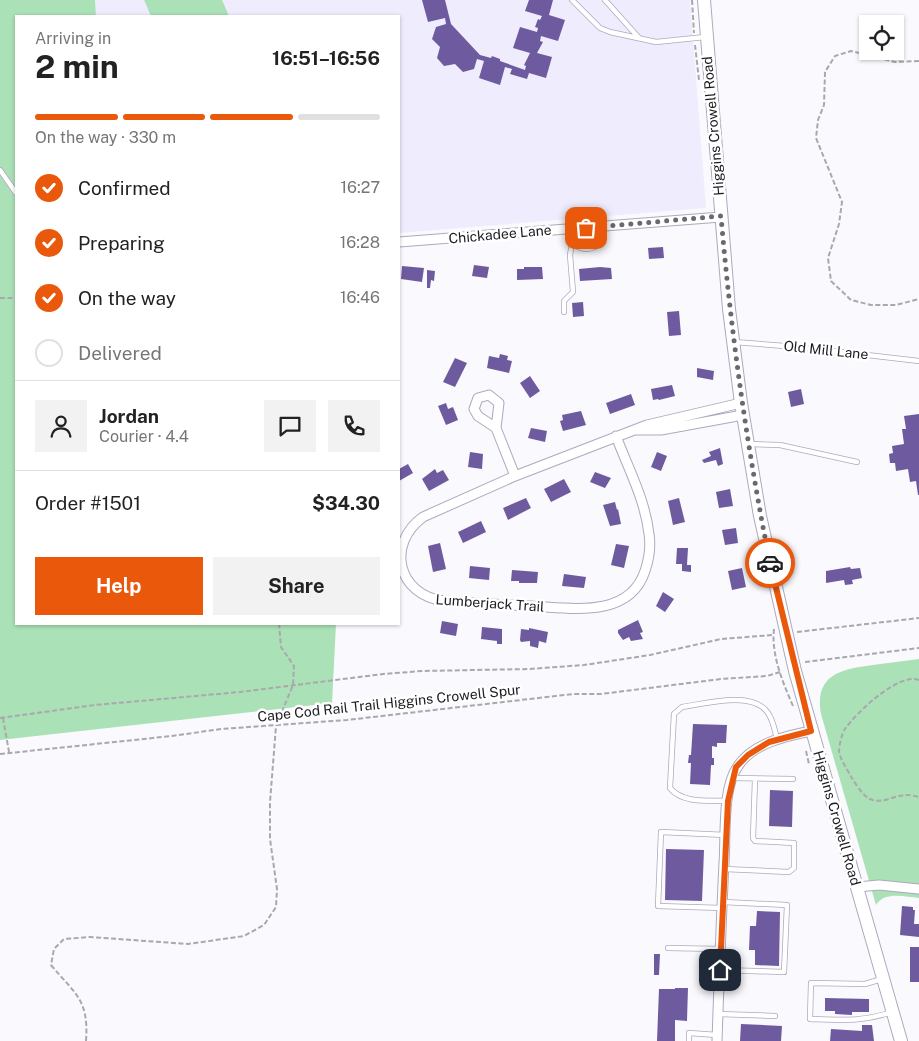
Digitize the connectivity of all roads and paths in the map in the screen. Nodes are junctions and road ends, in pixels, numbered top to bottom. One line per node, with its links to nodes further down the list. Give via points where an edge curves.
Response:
1 (572, 0): 7 (lane, via 600,28)
2 (605, 0): 7 (lane)
3 (692, 0): 5 (path)
4 (704, 0): 6 (main road, Higgins Crowell Road)
5 (693, 26)
6 (706, 37): 7 (lane, via 665,42); 11 (main road, Higgins Crowell Road)
7 (640, 38)
8 (919, 61): 18 (path, via 895,62 851,51 835,56 825,72 824,106 816,138 842,202 828,258 831,281 851,300 871,305 896,305)
9 (0, 170): 10 (lane)
10 (15, 192)
11 (721, 216): 12 (street, Chickadee Lane); 20 (main road, Higgins Crowell Road)
12 (601, 226): 13 (street, Chickadee Lane); 15 (lane, via 602,240 597,245 583,249)
13 (570, 229): 14 (street, Chickadee Lane); 15 (lane)
14 (400, 242)
15 (572, 243): 19 (lane, via 573,292 564,301)
16 (0, 298): 17 (path)
17 (15, 298)
18 (919, 300)
19 (564, 312)
20 (733, 342): 21 (lane, Old Mill Lane); 22 (main road, Higgins Crowell Road)
21 (919, 361)
22 (742, 409): 23 (street, Lumberjack Trail); 24 (street, Lumberjack Trail); 28 (main road, Higgins Crowell Road)
23 (696, 413): 24 (street); 26 (street, Lumberjack Trail)
24 (698, 423): 26 (street, Lumberjack Trail, via 661,430)
25 (496, 428): 30 (street)
26 (634, 430): 27 (street, Lumberjack Trail)
27 (616, 436): 30 (street, Lumberjack Trail); 30 (street, Lumberjack Trail, via 640,496 650,536 646,567 640,582 618,602 580,609 444,601 426,597 412,587 404,574 401,559 402,544 411,527 431,513)
28 (748, 444): 29 (lane, via 780,444); 33 (main road, Higgins Crowell Road)
29 (857, 462)
30 (515, 476)
31 (919, 618): 33 (path)
32 (279, 625): 38 (path, via 281,647 294,666)
33 (786, 632): 35 (main road, Higgins Crowell Road); 38 (path, via 722,639 584,665 422,671)
34 (919, 648): 35 (path)
35 (793, 663): 41 (main road, Higgins Crowell Road)
36 (780, 672): 40 (path, Cape Cod Rail Trail Higgins Crowell Spur, via 601,694 573,694)
37 (919, 680): 48 (path, via 908,680 888,688 872,701 844,731 839,751 857,787 870,799 882,800 907,794)
38 (293, 685): 39 (path); 40 (path)
39 (1, 718): 43 (path)
40 (276, 726): 43 (path, Cape Cod Rail Trail Higgins Crowell Spur, via 221,729); 63 (path, via 270,802 276,907 264,925 244,936 216,942 188,944 90,937 64,939 54,949 51,965 77,993 87,1014)
41 (811, 731): 42 (street); 52 (main road, Higgins Crowell Road)
42 (778, 740): 45 (street, via 748,755 736,767); 49 (lane, via 768,714 751,701 741,699 682,706 676,710 670,788 675,795 684,798)
43 (9, 753): 44 (path, Cape Cod Rail Trail Higgins Crowell Spur)
44 (0, 754)
45 (733, 778): 46 (lane); 49 (street)
46 (755, 779): 47 (lane); 51 (lane, via 753,838 755,841 794,843 794,868 789,872)
47 (793, 779)
48 (919, 797)
49 (728, 801): 50 (street)
50 (726, 835): 51 (street); 54 (lane, via 661,832 658,906)
51 (724, 869): 54 (street)
52 (857, 886): 53 (street); 58 (main road, Higgins Crowell Road)
53 (919, 889)
54 (722, 905): 56 (street); 57 (lane, via 787,905 784,972)
55 (668, 948): 56 (lane)
56 (721, 950): 57 (street)
57 (720, 970): 60 (street)
58 (883, 979): 59 (main road, Higgins Crowell Road); 59 (lane, via 864,984 812,982 810,1018 873,1019)
59 (892, 1012): 65 (main road, Higgins Crowell Road)
60 (718, 1014): 61 (lane); 62 (street)
61 (775, 1016)
62 (717, 1038): 64 (lane, via 689,1033)
63 (86, 1041)
64 (689, 1041)
65 (901, 1041)

